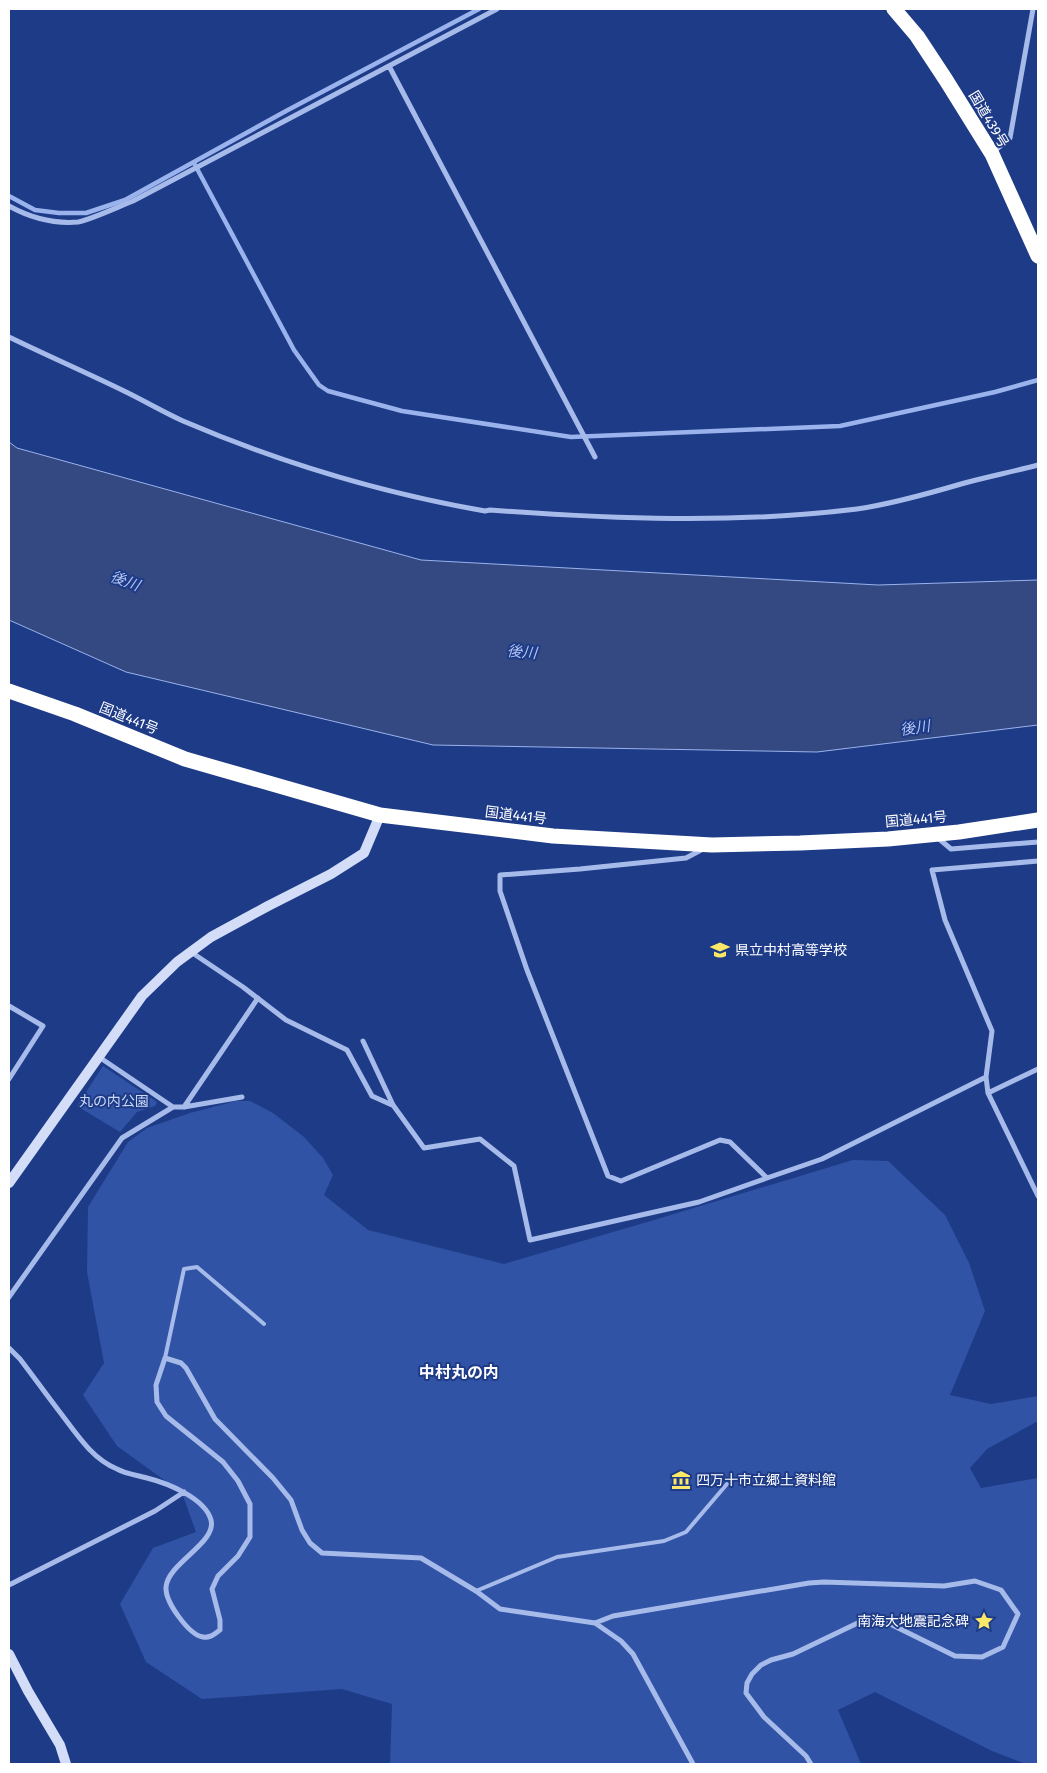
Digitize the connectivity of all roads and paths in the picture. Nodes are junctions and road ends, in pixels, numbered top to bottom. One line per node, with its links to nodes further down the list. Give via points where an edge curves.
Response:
1 (498, 9): 4 (street)
2 (894, 9): 5 (highway, 国道439号, via 922,44)
3 (1033, 9): 5 (street, via 1010,138)
4 (389, 66): 6 (street, via 133,201 78,222 48,220); 9 (street)
5 (992, 154): 7 (highway, 国道439号)
6 (9, 206)
7 (1038, 256)
8 (9, 337): 10 (street, via 183,420 269,454 364,484 485,511 587,517 719,519 824,512 859,509)
9 (595, 457)
10 (1038, 465)
11 (9, 691): 12 (highway, 国道441号, via 186,759)
12 (380, 815): 16 (highway, 国道441号, via 553,836); 18 (street, via 364,853 331,874 211,937)
13 (1038, 820): 14 (highway, 国道441号)
14 (934, 834): 15 (street, via 951,849); 16 (highway, 国道441号, via 888,839)
15 (1038, 842)
16 (712, 845): 31 (street, via 686,858 500,875 500,891 527,970 608,1176 621,1181 720,1140 730,1142)
17 (1038, 861): 24 (street, via 932,870 946,920 992,1031)
18 (191, 952): 19 (street); 22 (street, via 142,996)
19 (258, 998): 28 (street, via 286,1020 346,1050 372,1096); 30 (street)
20 (9, 1006): 25 (street, via 43,1026)
21 (363, 1041): 28 (street)
22 (99, 1057): 29 (street); 32 (street)
23 (1038, 1069): 26 (street)
24 (986, 1077): 26 (street); 31 (street, via 822,1159)
25 (9, 1079)
26 (988, 1093): 33 (street)
27 (242, 1097): 30 (street)
28 (393, 1105): 31 (street, via 424,1148 480,1139 514,1166 530,1240 699,1202)
29 (173, 1107): 30 (street); 34 (street, via 122,1138)
30 (184, 1107)
31 (767, 1178)
32 (9, 1183)
33 (1038, 1196)
34 (9, 1297)
35 (264, 1324): 37 (lane, via 197,1267 184,1269)
36 (9, 1348): 39 (street, via 100,1460 119,1470)
37 (165, 1358): 39 (street, via 156,1385 158,1402 166,1416 223,1462 250,1504 250,1537 238,1556 218,1576 212,1589 220,1630 212,1636 202,1637 181,1620 166,1588 170,1575 205,1539 212,1526 204,1508); 41 (street, via 186,1368 214,1419 279,1485 291,1500 310,1543 322,1553 421,1558)
38 (727, 1484): 41 (lane, via 686,1532 664,1541 557,1557)
39 (184, 1492): 40 (street, via 156,1512)
40 (9, 1585)
41 (476, 1591): 42 (street, via 500,1608)
42 (595, 1623): 45 (street, via 633,1654); 46 (street, via 613,1616 824,1582 944,1586 975,1580 1001,1590 1018,1614 1003,1647 982,1657 955,1656 880,1619 864,1620 793,1654 761,1665 747,1683 746,1693 764,1717)
43 (9, 1654): 44 (street, via 60,1745)
44 (66, 1764)
45 (693, 1764)
46 (811, 1764)

